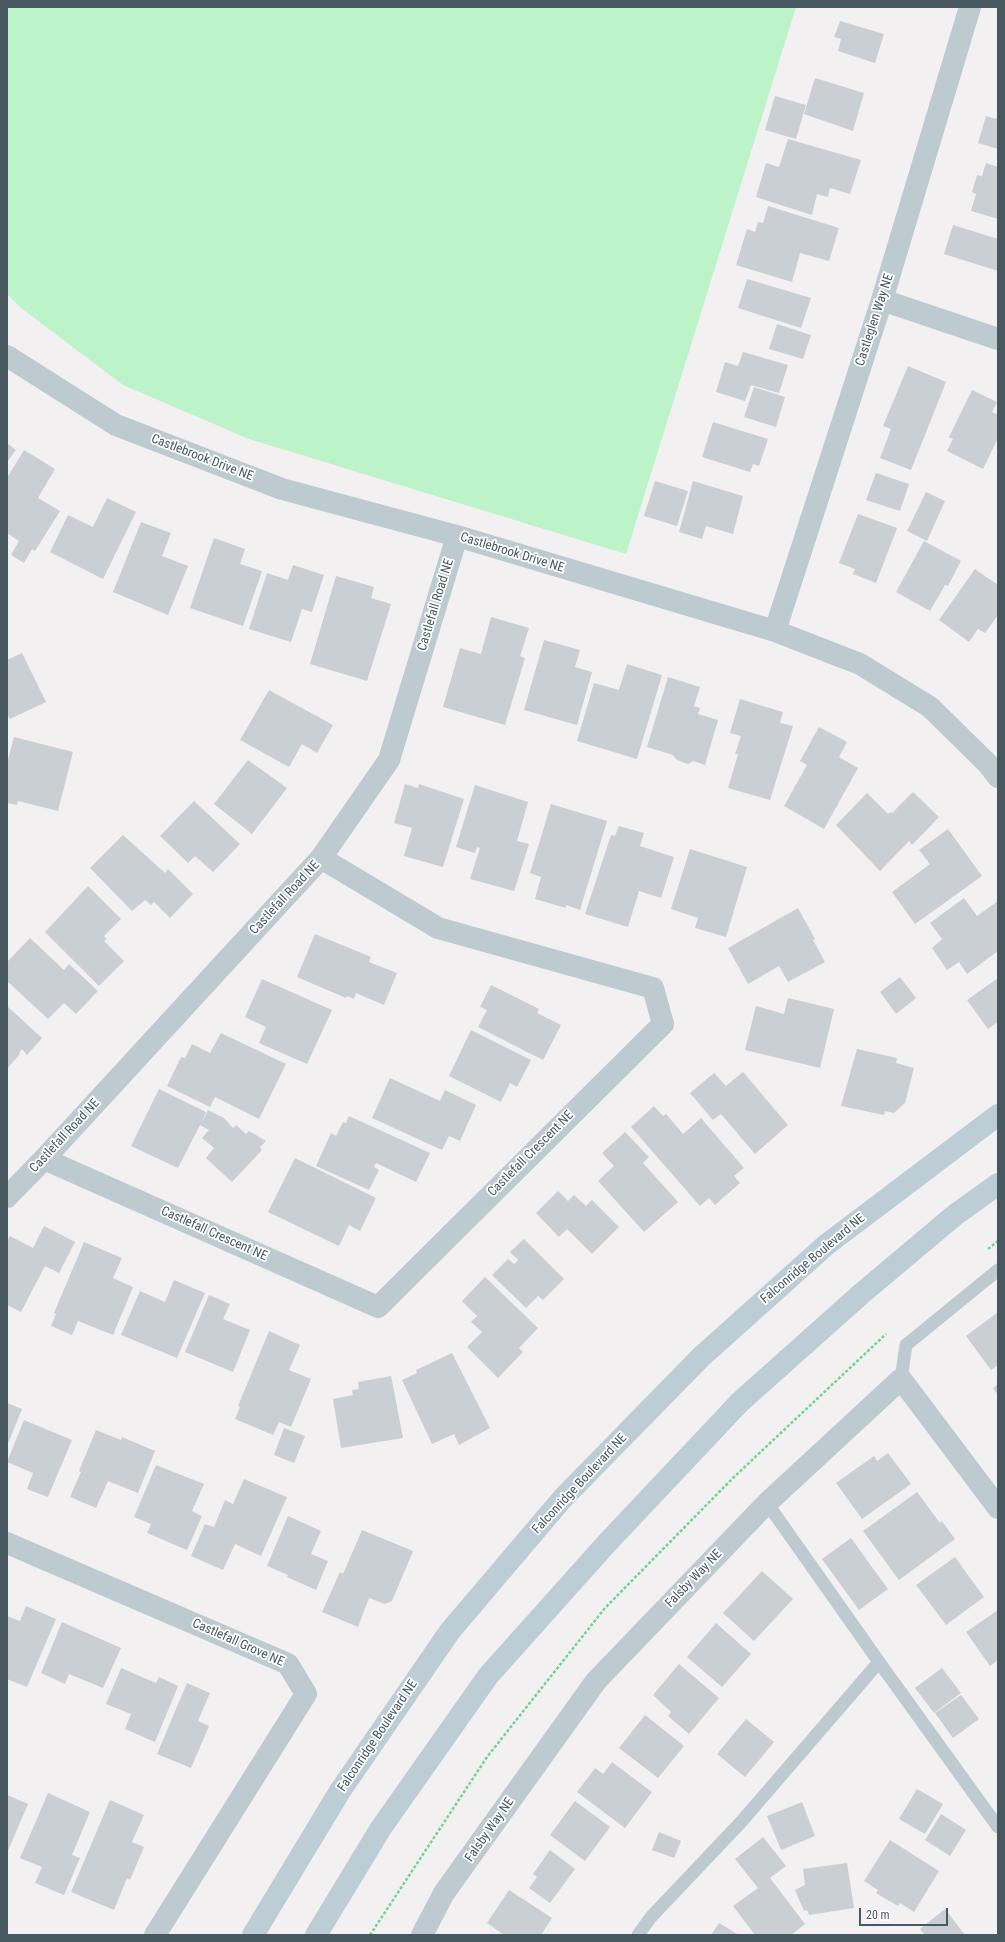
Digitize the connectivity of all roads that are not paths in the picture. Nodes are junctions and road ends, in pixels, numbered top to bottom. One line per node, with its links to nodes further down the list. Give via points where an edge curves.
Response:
1 (970, 7): 2 (street, Castleglen Way NE)
2 (882, 300): 3 (street); 6 (street, Castleglen Way NE)
3 (998, 339)
4 (7, 356): 5 (street, Castlebrook Drive NE, via 116,425 282,489)
5 (457, 536): 6 (street, Castlebrook Drive NE); 8 (street, Castlefall Road NE, via 389,760)
6 (775, 631): 7 (street, Castlebrook Drive NE, via 860,664 930,707)
7 (998, 777)
8 (321, 858): 10 (street, Castlefall Road NE); 10 (street, Castlefall Crescent NE, via 438,928 653,988 662,1024 378,1307)
9 (998, 1115): 21 (main road, Falconridge Boulevard NE, via 826,1245 701,1357 563,1498 450,1631 340,1791)
10 (44, 1159): 12 (street, Castlefall Road NE)
11 (998, 1184): 22 (main road, via 955,1215 861,1294 740,1402 607,1543 488,1676 381,1828)
12 (7, 1196)
13 (998, 1270): 14 (lane, via 906,1345)
14 (901, 1379): 15 (street, Falsby Way NE); 16 (street)
15 (767, 1503): 18 (lane); 23 (street, Falsby Way NE, via 596,1681 444,1893)
16 (998, 1508)
17 (7, 1543): 20 (street, Castlefall Grove NE, via 288,1664 306,1694)
18 (879, 1662): 19 (lane); 24 (lane, via 742,1821 651,1917)
19 (998, 1827)
20 (156, 1935)
21 (253, 1935)
22 (316, 1935)
23 (422, 1935)
24 (638, 1935)

